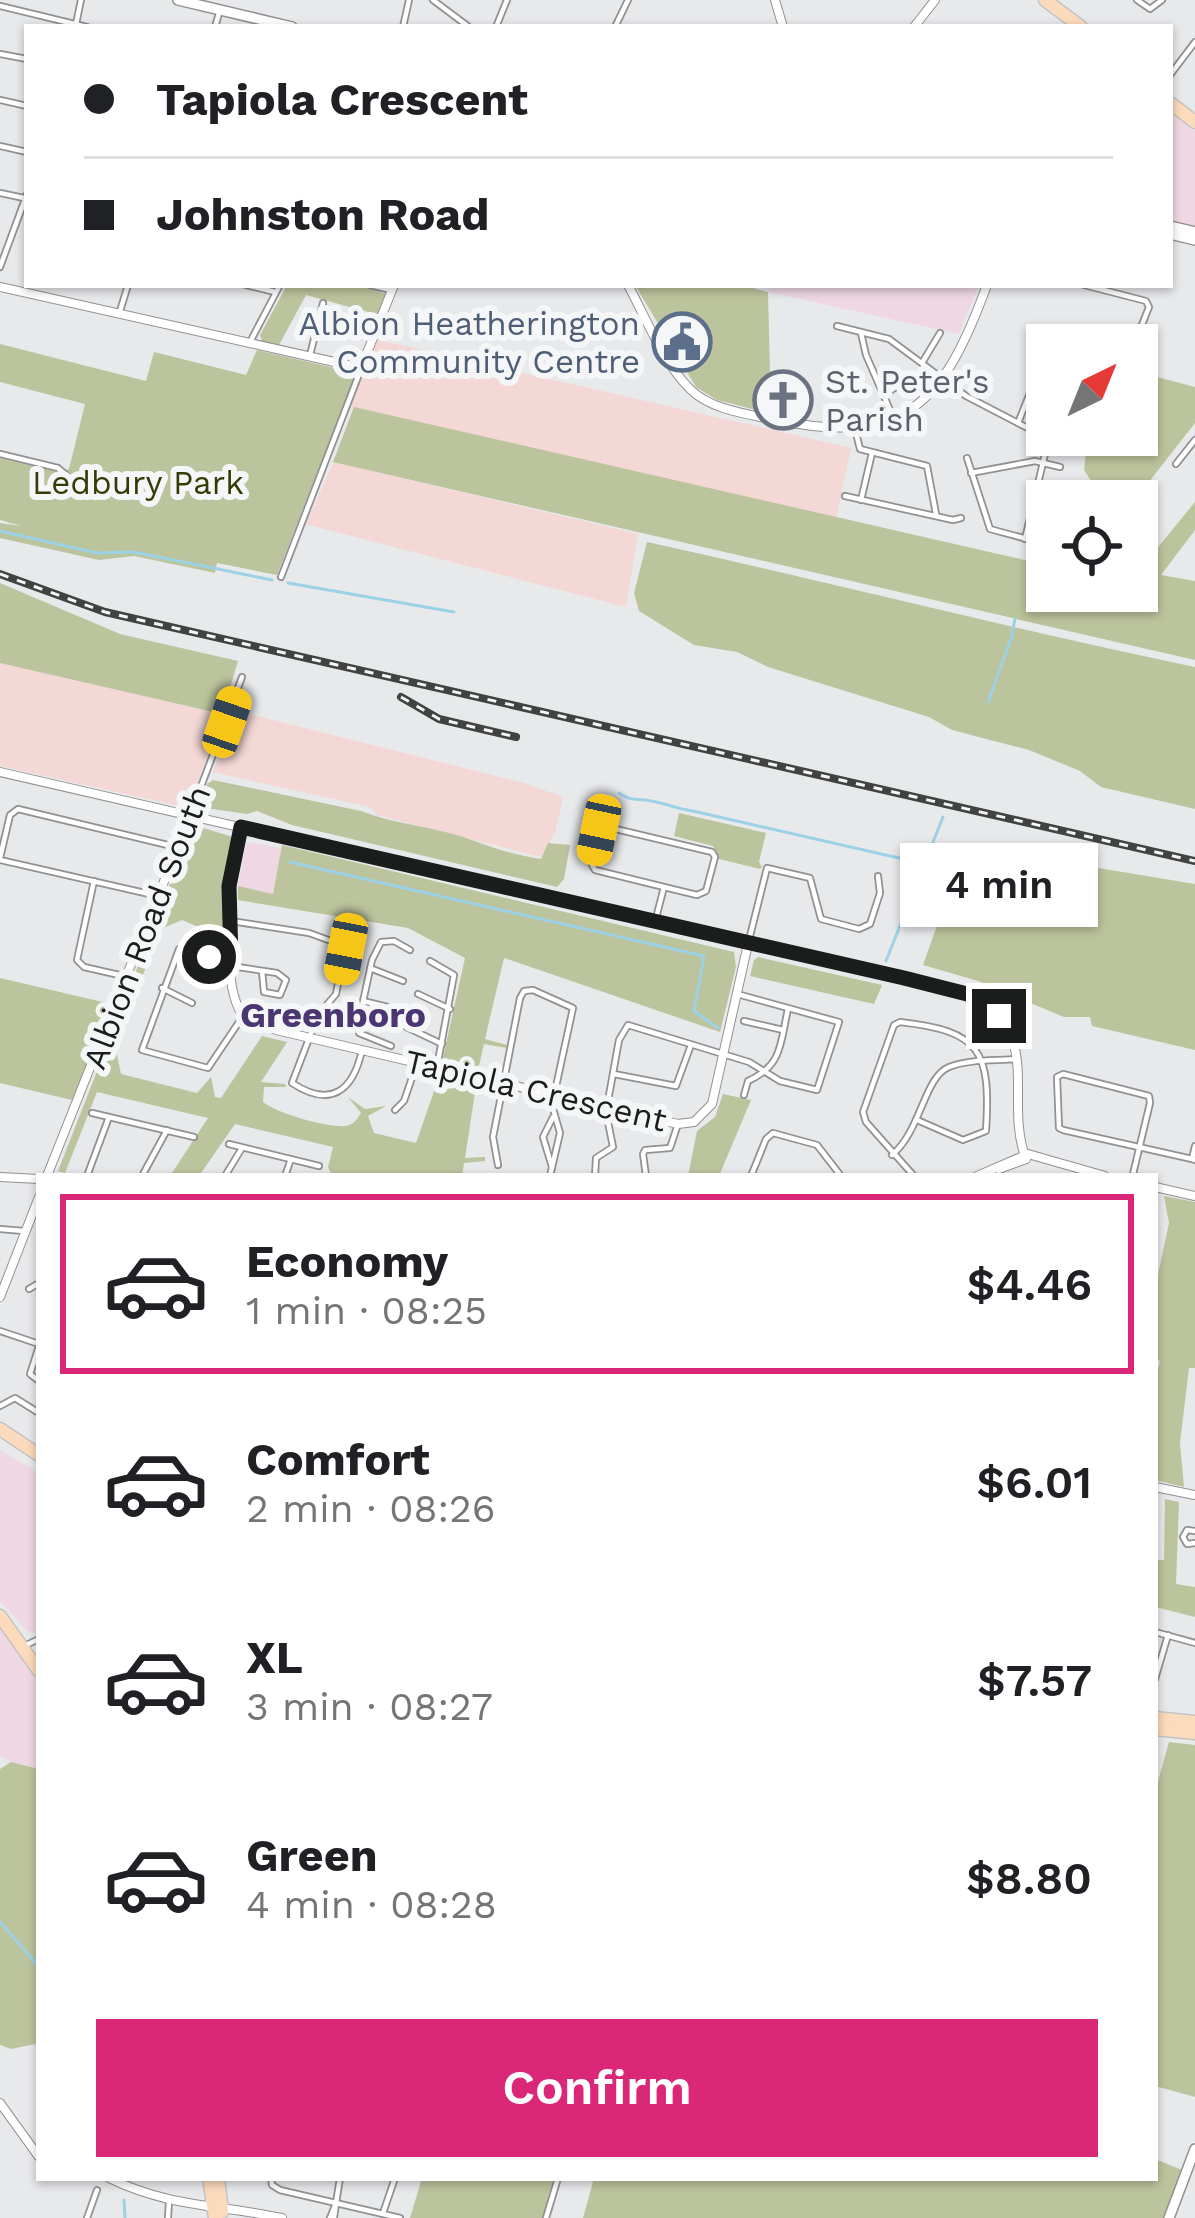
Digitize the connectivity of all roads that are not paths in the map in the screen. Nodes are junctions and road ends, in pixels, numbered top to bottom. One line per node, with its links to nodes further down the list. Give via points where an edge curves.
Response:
1 (178, 0): 9 (main road)
2 (434, 0): 13 (street)
3 (935, 0): 14 (street)
4 (1035, 0): 15 (main road)
5 (1045, 0): 16 (main road)
6 (1137, 0): 7 (street, via 1150,9)
7 (1162, 0)
8 (0, 6): 10 (street)
9 (220, 10): 11 (street); 12 (main road)
10 (68, 24)
11 (216, 24)
12 (279, 24)
13 (466, 24)
14 (916, 24)
15 (1066, 24)
16 (1077, 24)
17 (1194, 45): 18 (street)
18 (1173, 71)
19 (24, 202): 21 (street)
20 (0, 240): 21 (street)
21 (10, 242): 22 (street)
22 (0, 267)
23 (0, 286): 33 (street)
24 (127, 288): 33 (street)
25 (258, 288): 31 (street)
26 (279, 288): 31 (street)
27 (393, 288): 39 (street)
28 (630, 288): 51 (street, via 681,377 706,401 819,429)
29 (986, 288): 45 (street)
30 (1096, 288): 35 (street, via 1146,301)
31 (277, 293): 40 (street)
32 (323, 303): 34 (street)
33 (120, 311): 40 (street)
34 (318, 324): 39 (street); 41 (street)
35 (1142, 324)
36 (837, 326): 37 (street)
37 (861, 333): 42 (street, via 889,339); 46 (street)
38 (940, 333): 42 (street)
39 (374, 337): 43 (street)
40 (250, 342): 41 (street)
41 (310, 355): 43 (street)
42 (922, 363): 45 (street)
43 (362, 368): 67 (street)
44 (907, 380): 46 (street)
45 (943, 380): 48 (street); 49 (street)
46 (883, 394): 48 (street)
47 (1026, 403): 49 (street)
48 (893, 418): 51 (street)
49 (1018, 423): 50 (street)
50 (1026, 426)
51 (855, 429): 53 (street, via 857,445)
52 (1195, 440): 58 (street)
53 (872, 453): 63 (street); 64 (street, via 927,466)
54 (0, 454): 61 (street, via 58,468)
55 (1046, 456): 57 (street)
56 (967, 458): 60 (street)
57 (1044, 462): 59 (street); 60 (street); 66 (street)
58 (1176, 464)
59 (1060, 466)
60 (971, 473): 66 (street, via 990,529)
61 (73, 481)
62 (844, 496): 63 (street)
63 (861, 500): 64 (street)
64 (936, 514): 65 (street)
65 (962, 518)
66 (1025, 539)
67 (281, 577)
68 (242, 677): 70 (street, Albion Road South)
69 (0, 772): 70 (street)
70 (190, 816): 71 (street); 72 (street, Albion Road South)
71 (241, 827): 78 (street, via 230,871); 79 (street)
72 (177, 847): 73 (street, via 18,809); 77 (street, Albion Road South)
73 (0, 859): 75 (street)
74 (878, 876): 80 (street, via 875,909 860,929 821,920 810,878 767,868)
75 (94, 881): 77 (street); 86 (street, via 77,960)
76 (664, 887): 76 (street, via 702,895 712,851 603,826 595,871); 79 (street)
77 (159, 896): 86 (street, Albion Road South)
78 (231, 921): 83 (street); 100 (street, via 345,945 336,994)
79 (655, 922): 80 (street)
80 (748, 944): 90 (street, Tapiola Crescent); 106 (street, via 971,995 1006,1025)
81 (410, 950): 84 (street, via 382,940)
82 (430, 961): 93 (street, via 454,974)
83 (231, 963): 85 (street); 88 (street, via 179,949); 96 (street, via 232,998)
84 (370, 968): 87 (street); 91 (street)
85 (262, 970): 85 (street, via 264,992 280,995 284,976)
86 (128, 977): 135 (street, Albion Road South)
87 (403, 981)
88 (162, 988): 92 (street); 96 (street, via 144,1036 148,1055 208,1068)
89 (418, 994): 93 (street)
90 (737, 994): 94 (street); 105 (street, Tapiola Crescent)
91 (363, 1001): 95 (street); 104 (street, via 358,1031)
92 (192, 1003)
93 (450, 1009): 101 (street)
94 (788, 1010): 99 (street); 110 (street, via 839,1022 817,1090)
95 (404, 1011)
96 (243, 1016): 100 (street, Tapiola Crescent)
97 (744, 1021): 99 (street)
98 (402, 1024): 101 (street)
99 (783, 1030): 110 (street)
100 (311, 1038): 104 (street, Tapiola Crescent); 104 (street, via 292,1083 334,1096)
101 (442, 1044): 109 (street)
102 (691, 1045): 105 (street); 111 (street, via 676,1086); 111 (street, via 628,1025)
103 (391, 1046): 104 (street)
104 (368, 1048): 108 (street, Tapiola Crescent)
105 (723, 1055): 110 (street); 121 (street, Tapiola Crescent, via 709,1109)
106 (1017, 1059): 107 (street); 129 (street)
107 (981, 1062): 120 (street, via 937,1075); 120 (street, via 986,1132 963,1140); 128 (street, via 960,1034 894,1025 863,1112)
108 (417, 1063): 109 (street, Tapiola Crescent); 116 (street)
109 (437, 1067): 112 (street, Tapiola Crescent)
110 (768, 1072): 114 (street, via 748,1082)
111 (614, 1074): 115 (street)
112 (504, 1083): 113 (street, Tapiola Crescent); 113 (street, via 520,998 533,990 573,1008); 132 (street, via 492,1146)
113 (554, 1095): 115 (street, Tapiola Crescent); 118 (street)
114 (744, 1095)
115 (607, 1106): 121 (street, Tapiola Crescent); 141 (street, via 613,1148 597,1155)
116 (395, 1110)
117 (92, 1113): 119 (street)
118 (553, 1116): 134 (street, via 560,1133); 134 (street, via 543,1137)
119 (110, 1117): 122 (street); 136 (street)
120 (917, 1120): 128 (street)
121 (678, 1124): 142 (street, via 670,1148 645,1150)
122 (167, 1130): 123 (street); 137 (street)
123 (194, 1137)
124 (229, 1144): 127 (street)
125 (1195, 1146): 131 (street)
126 (1139, 1147): 126 (street, via 1149,1096 1057,1077 1059,1128); 131 (street); 148 (street)
127 (242, 1148): 130 (street); 138 (street)
128 (892, 1155): 145 (street)
129 (1026, 1156): 146 (street); 147 (street)
130 (291, 1159): 133 (street); 139 (street)
131 (1193, 1160)
132 (498, 1165)
133 (320, 1166)
134 (552, 1167): 140 (street)
135 (48, 1173)
136 (88, 1173)
137 (144, 1173)
138 (227, 1173)
139 (286, 1173)
140 (551, 1173)
141 (595, 1173)
142 (646, 1173)
143 (752, 1173): 144 (street, via 773,1133 818,1145)
144 (840, 1173)
145 (911, 1173)
146 (983, 1173)
147 (1092, 1173)
148 (1133, 1173)
149 (0, 1177): 150 (street)
150 (36, 1179)
151 (1158, 1188): 152 (street)
152 (1195, 1196)
153 (36, 1205): 155 (street)
154 (0, 1228): 155 (street)
155 (26, 1231): 158 (street)
156 (36, 1285): 157 (street)
157 (29, 1289)
158 (0, 1297)
159 (0, 1331): 160 (street)
160 (36, 1344)
161 (0, 1406): 162 (street, via 15,1398)
162 (36, 1411)
163 (0, 1429): 165 (main road)
164 (0, 1439): 166 (main road)
165 (36, 1453)
166 (36, 1462)
167 (1158, 1488): 168 (street)
168 (1195, 1495)
169 (1195, 1532): 170 (street, via 1184,1534)
170 (1193, 1547)
171 (0, 1607): 176 (main road)
172 (0, 1616): 176 (main road)
173 (1158, 1633): 174 (street)
174 (1168, 1635): 175 (street); 177 (street)
175 (1195, 1643)
176 (35, 1648)
177 (1158, 1669)
178 (1158, 1718): 179 (main road)
179 (1195, 1722)
180 (1158, 1729): 181 (main road)
181 (1195, 1733)
182 (0, 2103): 184 (street)
183 (1195, 2149): 202 (main road)
184 (36, 2153)
185 (115, 2181): 192 (street)
186 (213, 2181): 194 (main road)
187 (271, 2181): 193 (street)
188 (339, 2181): 193 (street)
189 (394, 2181): 195 (street)
190 (557, 2181): 201 (street)
191 (98, 2190): 196 (street)
192 (169, 2201): 194 (street); 197 (street)
193 (335, 2203): 195 (street); 199 (street)
194 (218, 2213): 198 (street)
195 (383, 2213): 200 (street)
196 (87, 2218)
197 (168, 2218)
198 (282, 2218)
199 (332, 2218)
200 (400, 2218)
201 (546, 2218)
202 (1169, 2218)

